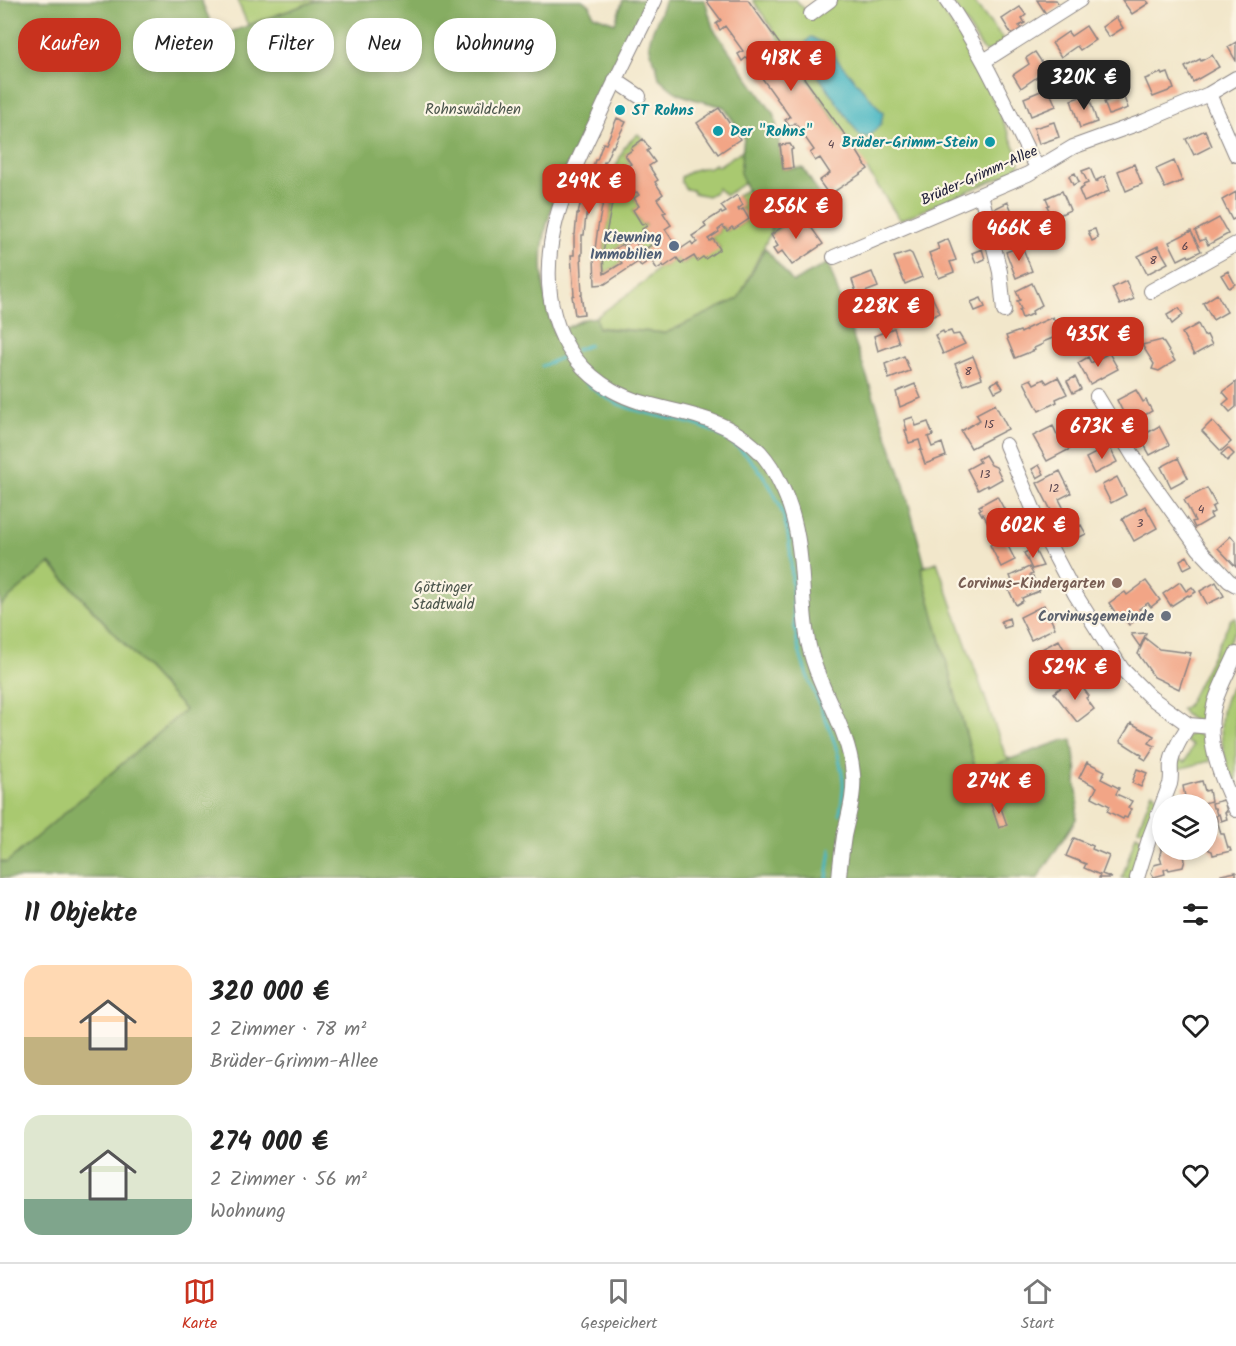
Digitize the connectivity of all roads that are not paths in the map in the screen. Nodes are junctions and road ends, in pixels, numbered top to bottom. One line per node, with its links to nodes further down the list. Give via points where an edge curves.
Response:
1 (655, 0): 8 (street)
2 (830, 0): 5 (street)
3 (946, 0): 6 (street)
4 (1080, 0): 6 (street)
5 (811, 14)
6 (984, 62): 12 (street)
7 (1236, 78): 9 (street, Brüder-Grimm-Allee)
8 (615, 80): 10 (street); 25 (street, via 572,172 556,219 549,269 555,316 569,351 597,380 648,405 702,418 733,431 760,452 788,497 799,541 809,647 850,753 852,801)
9 (1209, 94): 11 (street); 12 (street, Brüder-Grimm-Allee, via 1073,147)
10 (639, 96)
11 (1236, 155)
12 (1038, 168): 13 (street, Brüder-Grimm-Allee)
13 (981, 194): 15 (street, Brüder-Grimm-Allee); 17 (street, via 1000,272)
14 (1236, 244): 16 (street)
15 (834, 256)
16 (1151, 291)
17 (1004, 311)
18 (1097, 396): 20 (street, via 1198,549)
19 (1006, 444): 22 (street, via 1046,539 1122,669 1150,697)
20 (1236, 585)
21 (1236, 654): 23 (street, via 1215,702)
22 (1189, 725): 23 (street); 26 (street, via 1172,758 1170,784)
23 (1212, 727): 24 (street, via 1216,762)
24 (1236, 810)
25 (839, 878)
26 (1137, 878)

